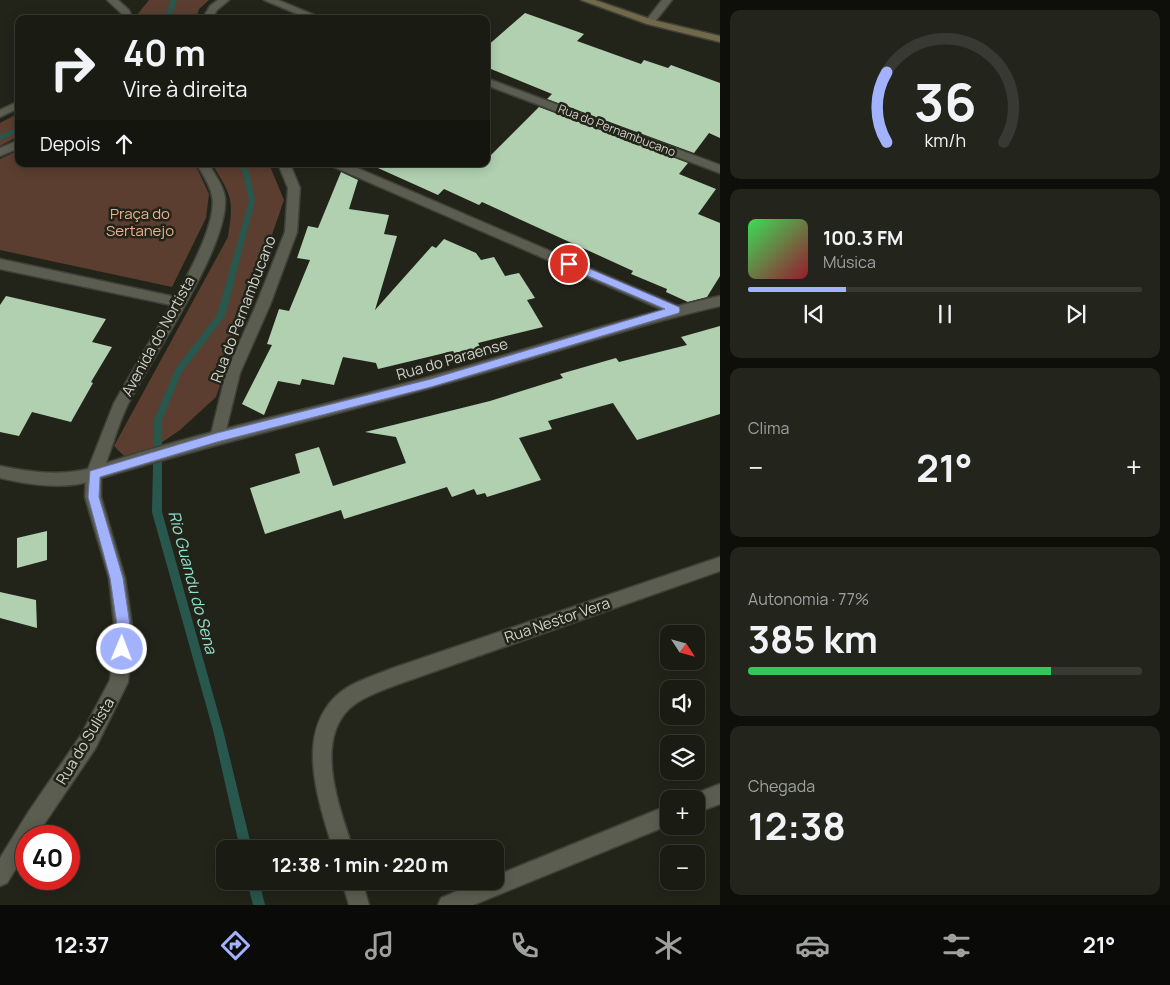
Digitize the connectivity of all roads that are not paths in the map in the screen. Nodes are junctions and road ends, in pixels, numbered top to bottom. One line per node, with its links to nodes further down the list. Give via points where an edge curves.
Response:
1 (112, 0): 6 (street)
2 (224, 0): 7 (street)
3 (269, 0): 8 (street)
4 (586, 0): 9 (main road)
5 (666, 0): 9 (street)
6 (127, 15)
7 (209, 15)
8 (308, 15)
9 (650, 22): 10 (main road)
10 (720, 39)
11 (490, 83): 19 (street, Rua do Pernambucano)
12 (15, 106): 13 (street)
13 (0, 114)
14 (15, 145): 15 (street)
15 (0, 152)
16 (204, 167): 22 (street, Avenida do Nortista, via 219,198 216,224)
17 (285, 167): 24 (street, Rua do Pernambucano, via 294,188 291,232 233,373)
18 (345, 167): 23 (street)
19 (720, 169)
20 (0, 264): 22 (street)
21 (720, 301): 23 (street, Rua do Paraense)
22 (178, 302): 26 (street, Avenida do Nortista, via 122,402 105,437)
23 (675, 310): 24 (street, Rua do Paraense, via 431,383)
24 (217, 438): 26 (street, Rua do Paraense)
25 (0, 472): 26 (street, Rua do Paraense, via 37,480 70,480)
26 (94, 474): 32 (street, Rua do Sulista, via 94,497 117,578 124,632 119,682 88,742)
27 (720, 564): 31 (street, Rua Nestor Vera, via 393,677 358,691 340,703 323,733 322,766)
28 (720, 794): 29 (street)
29 (705, 800)
30 (660, 819): 35 (street)
31 (341, 840)
32 (0, 876)
33 (355, 890): 34 (street)
34 (359, 905)
35 (448, 905)

